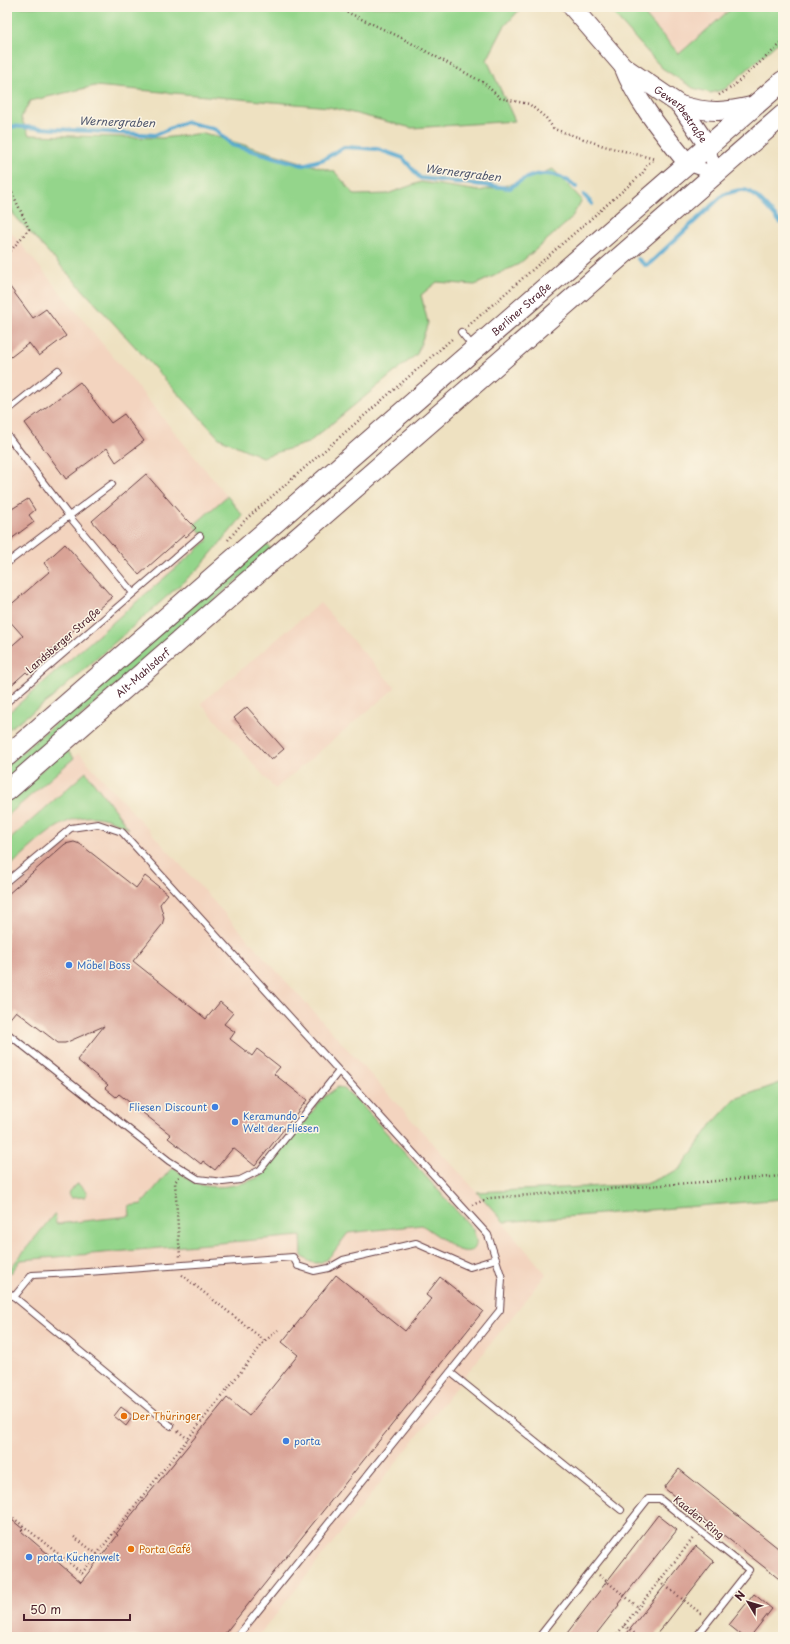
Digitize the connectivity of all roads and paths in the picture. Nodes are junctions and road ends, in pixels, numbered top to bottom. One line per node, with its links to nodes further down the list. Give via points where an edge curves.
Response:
1 (336, 7): 15 (path, via 400,37 477,79 500,98 529,104 546,118 554,130 655,159 642,174)
2 (572, 7): 4 (street, Gewerbestraße)
3 (783, 42): 6 (path, via 731,88)
4 (623, 66): 7 (street, Gewerbestraße); 11 (street, Gewerbestraße, via 629,83 642,104)
5 (783, 81): 8 (main road, Berliner Straße)
6 (717, 96)
7 (680, 105): 8 (street, via 721,112); 10 (street, Gewerbestraße)
8 (756, 105): 10 (main road, Berliner Straße)
9 (783, 115): 13 (main road)
10 (708, 146): 11 (main road, Berliner Straße); 13 (street, Gewerbestraße)
11 (688, 164): 13 (street); 16 (main road, Berliner Straße)
12 (7, 173): 14 (path, via 29,229)
13 (716, 174): 28 (main road, Alt-Mahlsdorf)
14 (7, 255)
15 (461, 332): 16 (lane); 23 (path, via 244,520)
16 (475, 349): 27 (main road, Berliner Straße)
17 (58, 370): 18 (lane)
18 (7, 411)
19 (7, 435): 21 (lane)
20 (112, 484): 21 (lane)
21 (69, 516): 24 (lane); 25 (lane)
22 (200, 536): 25 (lane, Landsberger Straße)
23 (226, 542)
24 (7, 562)
25 (133, 593): 26 (lane, Landsberger Straße)
26 (7, 702)
27 (7, 756)
28 (7, 791)
29 (7, 881): 31 (lane, via 71,828 98,824 122,832)
30 (8, 1036): 31 (lane, via 169,1161 198,1179 222,1182 240,1180 260,1170)
31 (339, 1071): 33 (lane)
32 (783, 1176): 33 (path, via 490,1198 476,1202)
33 (466, 1209): 34 (lane, via 488,1235)
34 (496, 1259): 36 (lane, via 470,1267 416,1243 343,1260 329,1268 314,1271 298,1266 293,1257 32,1275); 38 (lane, via 502,1278 500,1310)
35 (7, 1291): 36 (lane)
36 (14, 1297): 39 (lane)
37 (278, 1330): 44 (path, via 265,1341)
38 (450, 1372): 40 (lane); 50 (lane)
39 (171, 1426)
40 (621, 1510)
41 (7, 1513): 44 (path, via 82,1573)
42 (699, 1531): 45 (lane, Kaaden-Ring, via 660,1499 648,1499); 46 (path); 48 (lane, Kaaden-Ring, via 749,1570)
43 (74, 1537): 44 (path)
44 (97, 1554)
45 (592, 1570): 47 (path); 51 (lane, Kaaden-Ring)
46 (660, 1581): 47 (path); 48 (path)
47 (638, 1607): 49 (path)
48 (709, 1620): 54 (lane, Kaaden-Ring)
49 (624, 1625): 52 (path); 53 (path)
50 (237, 1637)
51 (539, 1637)
52 (615, 1637)
53 (639, 1637)
54 (696, 1637)

